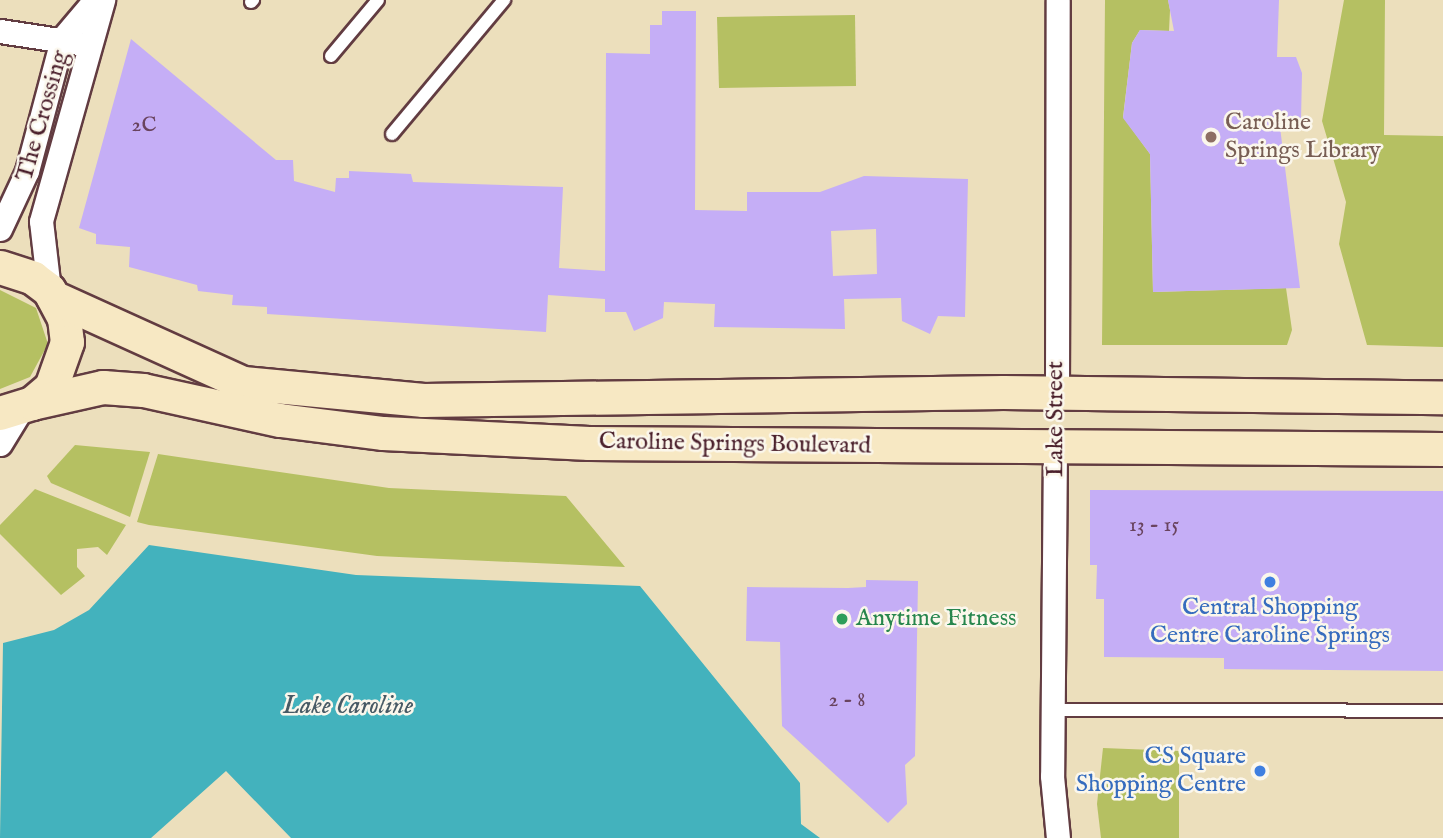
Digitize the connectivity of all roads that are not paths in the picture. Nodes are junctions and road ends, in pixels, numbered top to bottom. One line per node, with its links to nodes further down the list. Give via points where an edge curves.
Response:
1 (95, 0): 7 (street, The Crossing)
2 (103, 0): 8 (street, The Crossing)
3 (378, 0): 9 (lane)
4 (504, 0): 10 (lane)
5 (1058, 0): 14 (street, Lake Street)
6 (0, 31): 7 (street)
7 (62, 39): 8 (street); 11 (street, The Crossing, via 27,171)
8 (91, 46): 13 (street, The Crossing, via 41,221)
9 (331, 56)
10 (392, 134)
11 (0, 229)
12 (0, 267): 13 (main road, Caroline Springs Boulevard)
13 (51, 294): 14 (main road, Caroline Springs Boulevard, via 243,383 423,400); 16 (main road, via 66,330 63,366)
14 (1057, 393): 15 (main road, Caroline Springs Boulevard); 18 (main road, Lake Street)
15 (1443, 397)
16 (18, 408): 17 (street); 18 (main road, Caroline Springs Boulevard, via 103,387 383,433 589,443)
17 (0, 444)
18 (1055, 447): 19 (main road, Caroline Springs Boulevard); 20 (street, Lake Street)
19 (1443, 449)
20 (1053, 710): 21 (lane); 22 (street, Lake Street)
21 (1443, 711)
22 (1058, 838)

